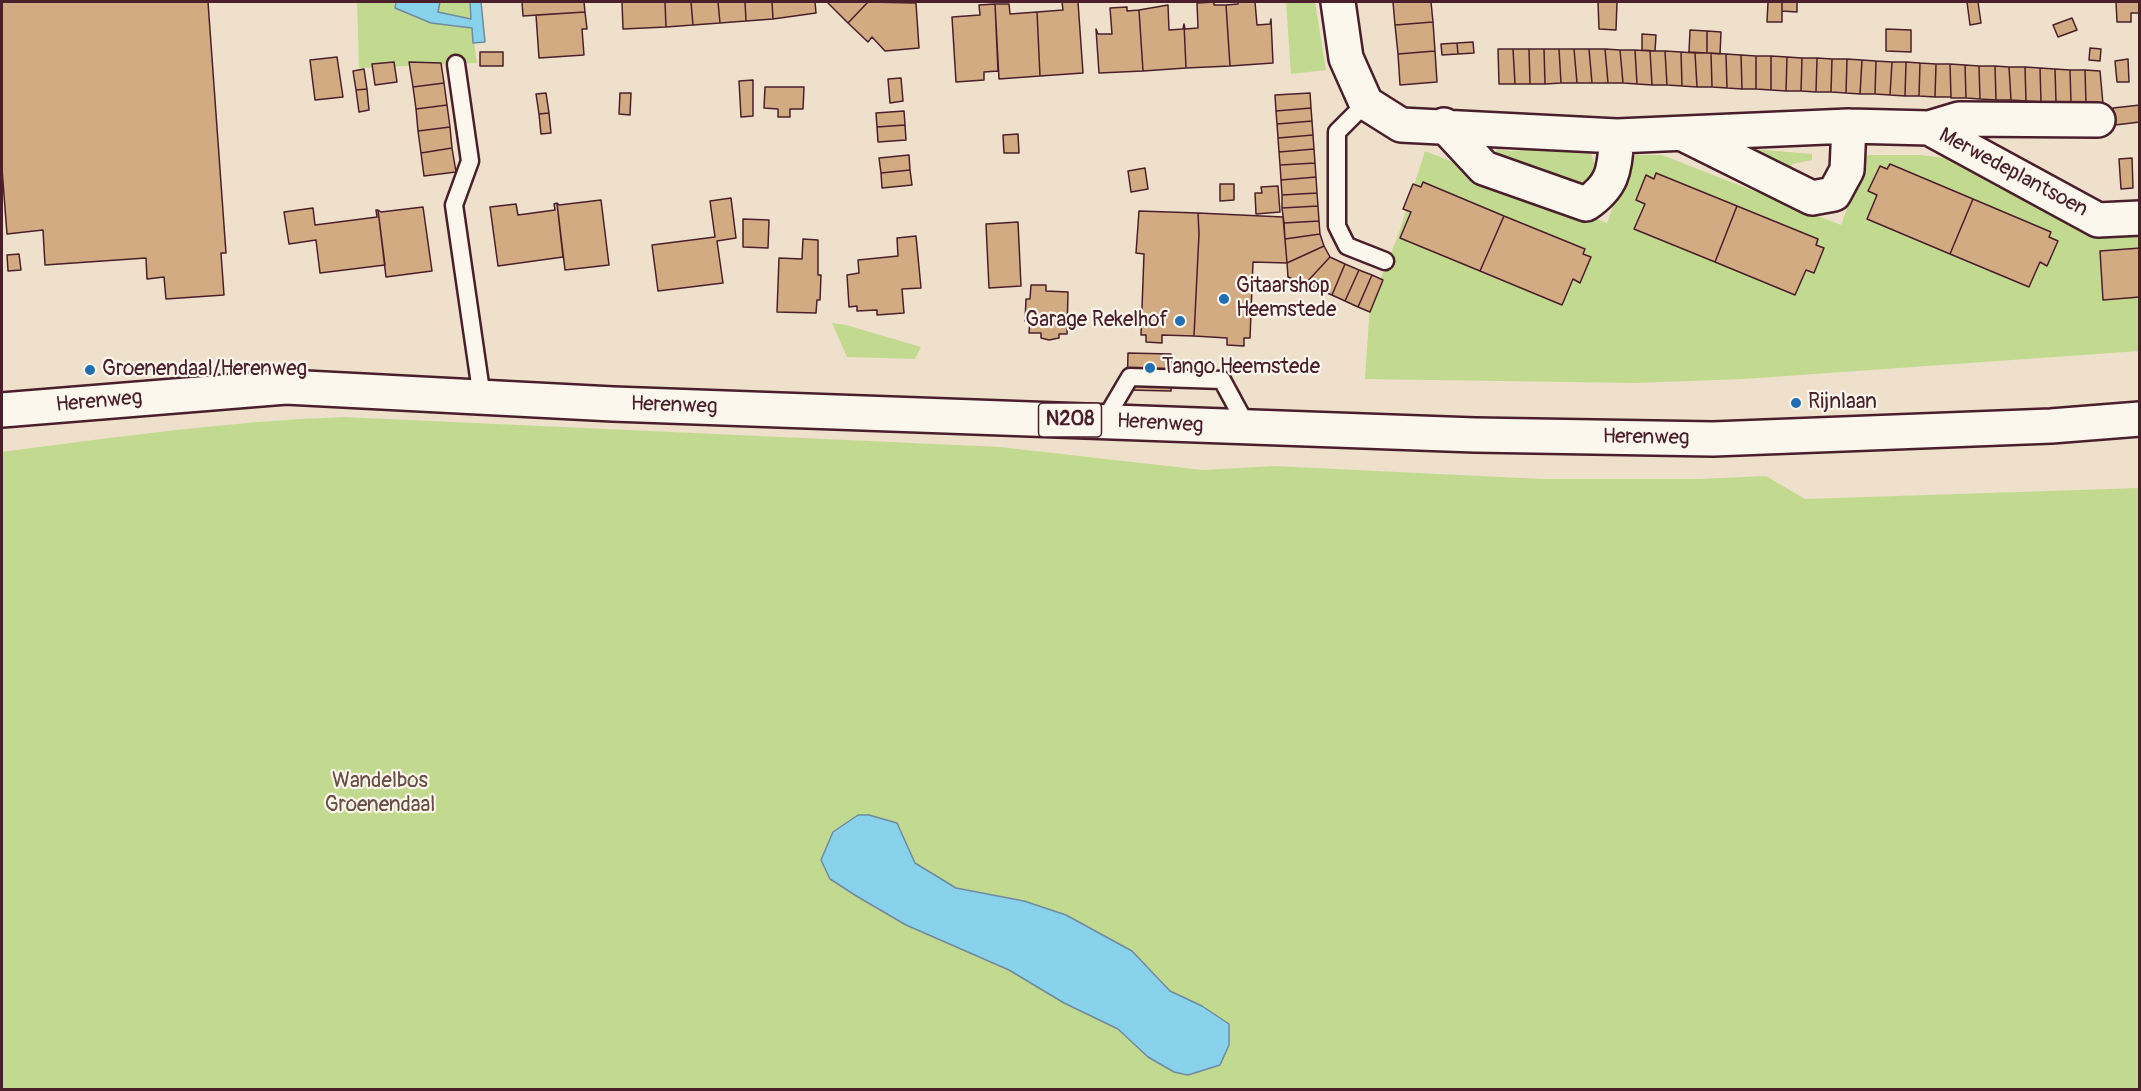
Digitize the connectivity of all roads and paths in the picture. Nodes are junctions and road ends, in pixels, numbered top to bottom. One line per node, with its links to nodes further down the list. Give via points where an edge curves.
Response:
1 (1338, 2): 3 (main road, via 1346,58)
2 (456, 64): 12 (lane, via 470,161 454,205)
3 (1366, 103): 5 (main road, Merwedeplantsoen, via 1401,125); 11 (lane, via 1337,132 1337,226 1347,246)
4 (2098, 120): 7 (main road, via 1959,119)
5 (1444, 125): 9 (main road, Merwedeplantsoen); 9 (main road, via 1484,168 1586,204 1602,193 1614,173)
6 (1849, 126): 7 (main road, Merwedeplantsoen); 8 (main road, Merwedeplantsoen); 8 (main road, Merwedeplantsoen, via 1848,170 1834,194 1812,198)
7 (1929, 128): 10 (main road, Merwedeplantsoen, via 2098,220)
8 (1678, 132): 9 (main road, Merwedeplantsoen)
9 (1617, 136)
10 (2139, 219)
11 (1385, 261)
12 (482, 398): 13 (main road, Herenweg / N208, via 286,387); 15 (main road, Herenweg / N208)
13 (2, 411)
14 (2139, 419): 16 (main road, Herenweg / N208, via 1713,439)
15 (1104, 421): 16 (main road, Herenweg / N208); 16 (lane, via 1130,377 1222,380)
16 (1248, 428)

